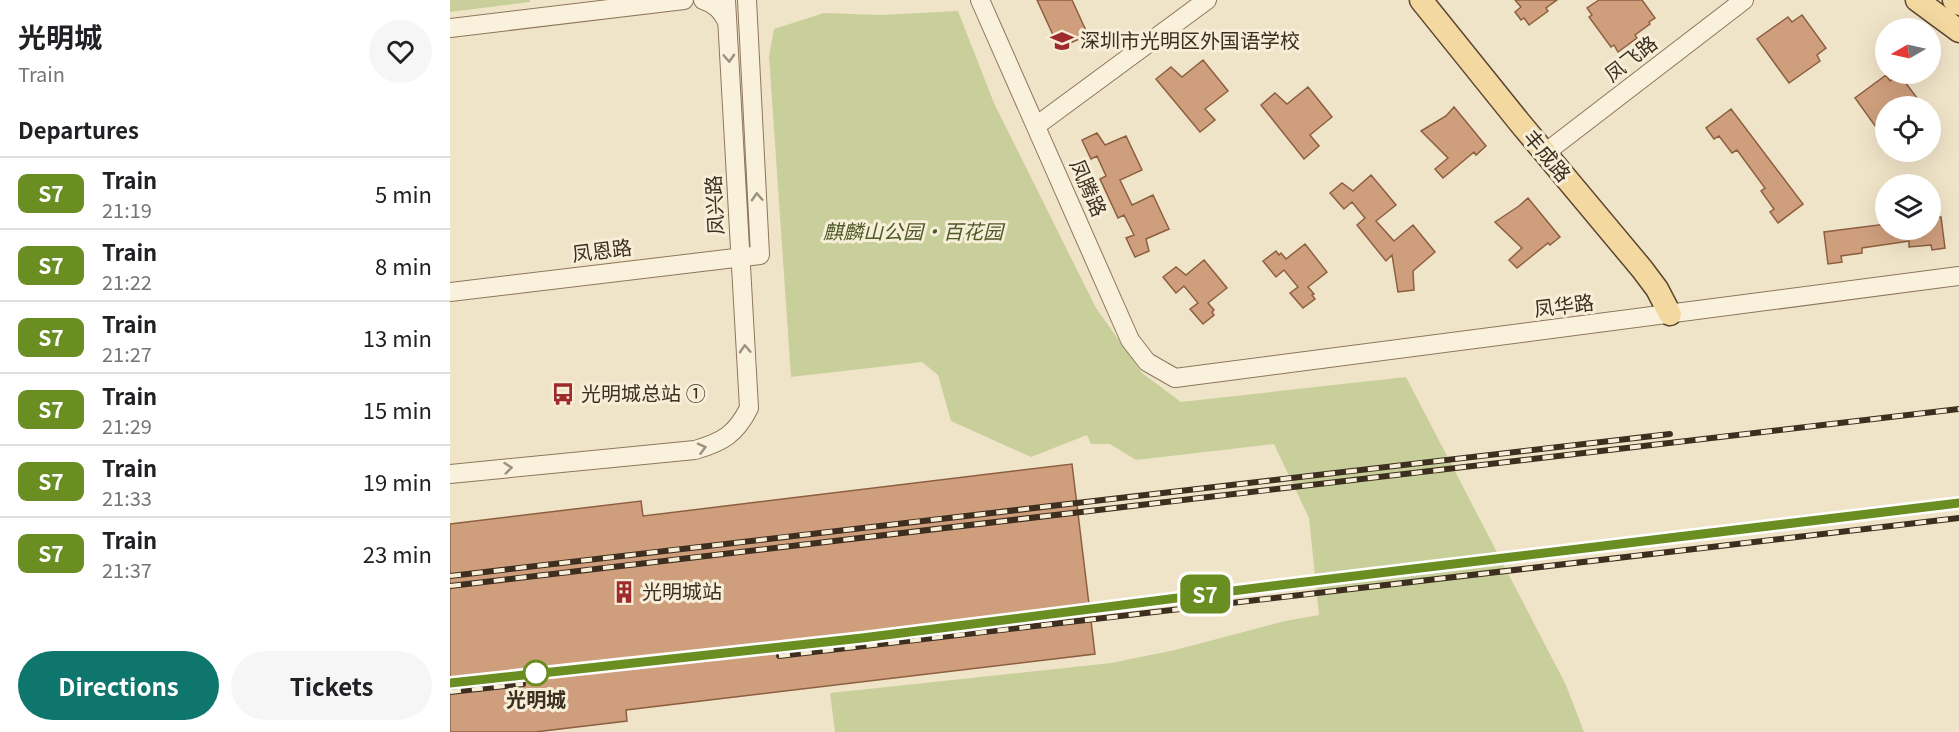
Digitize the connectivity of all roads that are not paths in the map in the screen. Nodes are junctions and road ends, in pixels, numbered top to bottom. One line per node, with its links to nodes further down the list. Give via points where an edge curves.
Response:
1 (684, 0): 14 (street)
2 (703, 0): 13 (street, via 719,9)
3 (726, 0): 13 (street, 凤兴路)
4 (747, 0): 18 (street, 凤恩路, one-way to 4, via 760,255)
5 (980, 0): 16 (street, 凤腾路)
6 (1207, 0): 16 (street)
7 (1420, 0): 17 (main road, 丰成路)
8 (1436, 0): 17 (main road, 丰成路)
9 (1744, 0): 17 (street, 凤飞路)
10 (1917, 0): 15 (main road)
11 (1954, 0): 12 (main road)
12 (1959, 4)
13 (727, 23): 18 (street, 凤兴路, one-way to 18)
14 (450, 28)
15 (1959, 31)
16 (1035, 126): 22 (street, 凤腾路, via 1130,340 1147,362)
17 (1549, 150): 21 (main road, 丰成路, via 1668,285)
18 (740, 258): 20 (street, 凤恩路); 23 (street, 凤兴路, one-way to 18, via 695,450 730,436 749,408)
19 (1959, 276): 21 (street, 凤华路)
20 (450, 292)
21 (1677, 313): 22 (street, 凤华路)
22 (1175, 378)
23 (450, 474)

